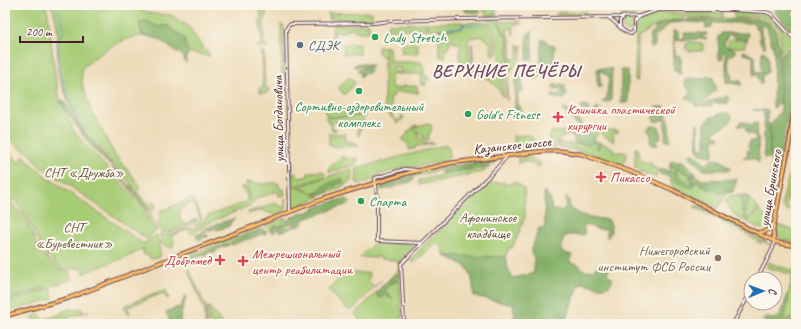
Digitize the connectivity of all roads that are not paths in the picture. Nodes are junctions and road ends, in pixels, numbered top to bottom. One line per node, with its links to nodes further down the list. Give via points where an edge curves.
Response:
1 (640, 16): 3 (street); 5 (street); 8 (street, via 658,10 766,12)
2 (624, 17): 3 (street); 4 (street); 6 (street, via 620,20)
3 (629, 17): 5 (street)
4 (608, 18): 6 (street); 13 (street, улица Богдановича, via 475,19 288,26 286,30)
5 (634, 21): 6 (street, via 634,31 630,34)
6 (620, 27)
7 (796, 34): 8 (street)
8 (791, 35): 9 (street)
9 (796, 41)
10 (796, 92): 14 (main road, улица Бринского)
11 (508, 155): 12 (main road, Казанское шоссе, via 417,170); 15 (main road, Казанское шоссе, via 553,151 589,157 665,186); 18 (street)
12 (375, 183): 13 (main road, Казанское шоссе); 17 (street, via 377,241)
13 (290, 212): 24 (main road, Казанское шоссе, via 88,290)
14 (774, 221): 15 (main road, via 766,232); 16 (main road, улица Бринского); 19 (main road, via 775,237)
15 (755, 232): 16 (main road, Казанское шоссе)
16 (774, 241): 19 (main road, Казанское шоссе); 22 (street)
17 (413, 243): 18 (street); 21 (street)
18 (422, 243): 21 (street)
19 (784, 244): 20 (main road, Казанское шоссе)
20 (796, 246)
21 (416, 248): 25 (street, via 401,264)
22 (761, 271)
23 (743, 306): 26 (street)
24 (5, 316)
25 (404, 324)
26 (733, 324)

